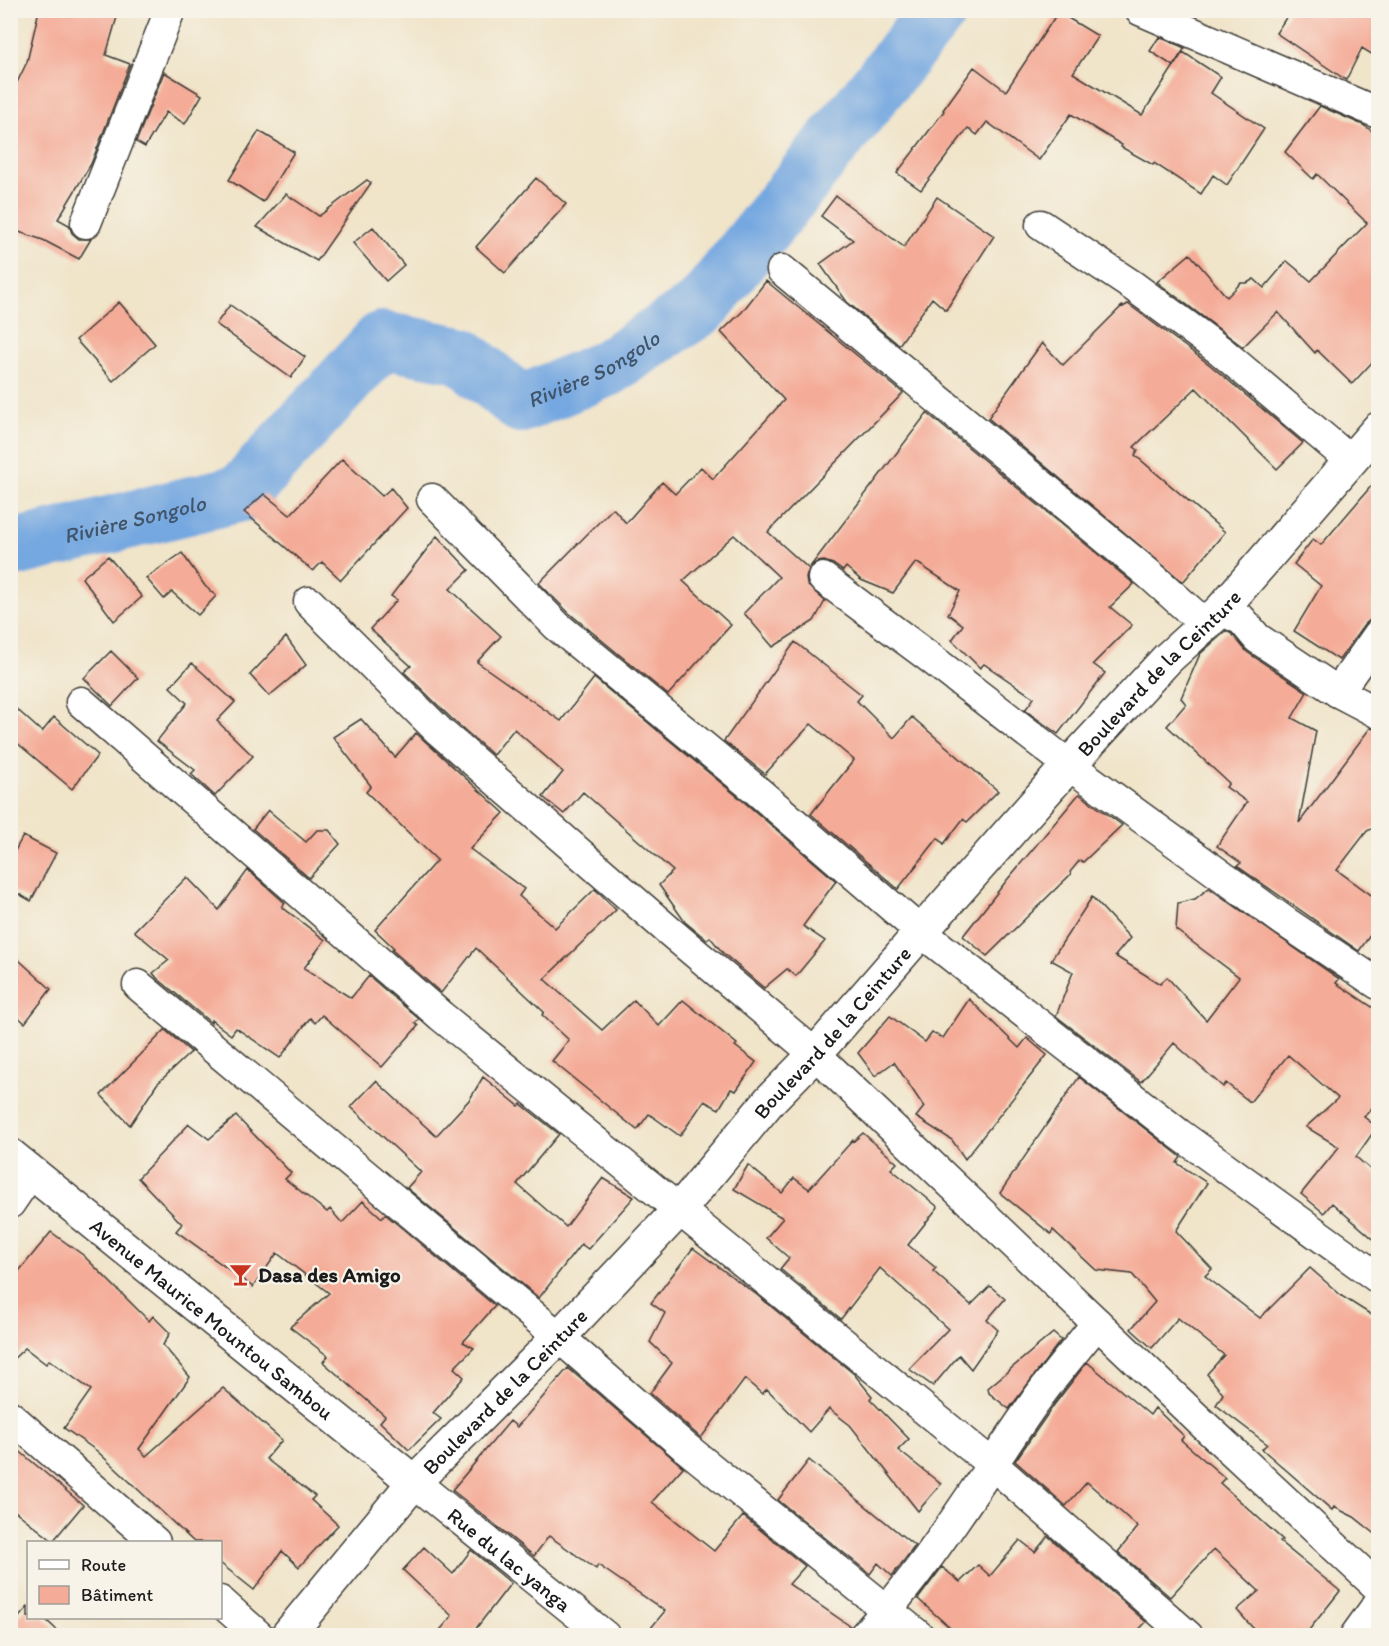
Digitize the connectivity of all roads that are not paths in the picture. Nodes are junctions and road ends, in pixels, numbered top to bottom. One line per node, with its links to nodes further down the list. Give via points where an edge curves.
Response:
1 (170, 10): 4 (street)
2 (1140, 10): 3 (street)
3 (1378, 113)
4 (86, 223)
5 (1041, 225): 8 (street, via 1221,351)
6 (782, 270): 12 (street, via 1150,575)
7 (1378, 429): 8 (street, Boulevard de la Ceinture)
8 (1351, 461): 12 (street, Boulevard de la Ceinture)
9 (432, 499): 18 (street, via 557,626)
10 (823, 579): 17 (street)
11 (309, 602): 21 (street, via 439,731)
12 (1213, 618): 14 (street, via 1242,620 1257,638); 17 (street, Boulevard de la Ceinture, via 1167,659)
13 (1378, 636): 14 (street)
14 (1338, 692): 16 (street)
15 (81, 702): 24 (street, via 441,1016)
16 (1378, 713)
17 (1069, 765): 18 (street, Boulevard de la Ceinture); 19 (street)
18 (921, 932): 21 (street, Boulevard de la Ceinture); 25 (street, via 1179,1134)
19 (1378, 984)
20 (138, 985): 27 (street)
21 (816, 1054): 24 (street, Boulevard de la Ceinture, via 770,1100); 26 (street)
22 (21, 1164): 23 (street); 30 (street, Avenue Maurice Mountou Sambou)
23 (10, 1203)
24 (679, 1210): 27 (street, Boulevard de la Ceinture); 29 (street)
25 (1378, 1278)
26 (1097, 1323): 29 (street, via 1033,1404); 32 (street)
27 (559, 1337): 30 (street, Boulevard de la Ceinture); 35 (street, via 685,1447)
28 (10, 1416): 31 (street)
29 (993, 1465): 35 (street); 41 (street)
30 (414, 1482): 37 (street, Boulevard de la Ceinture); 38 (street, Rue du lac yanga)
31 (154, 1541)
32 (1378, 1587)
33 (222, 1603): 36 (street)
34 (1378, 1604): 42 (street)
35 (888, 1610): 39 (street); 40 (street)
36 (259, 1635)
37 (287, 1635)
38 (605, 1635)
39 (864, 1635)
40 (919, 1635)
41 (1188, 1635)
42 (1354, 1635)

